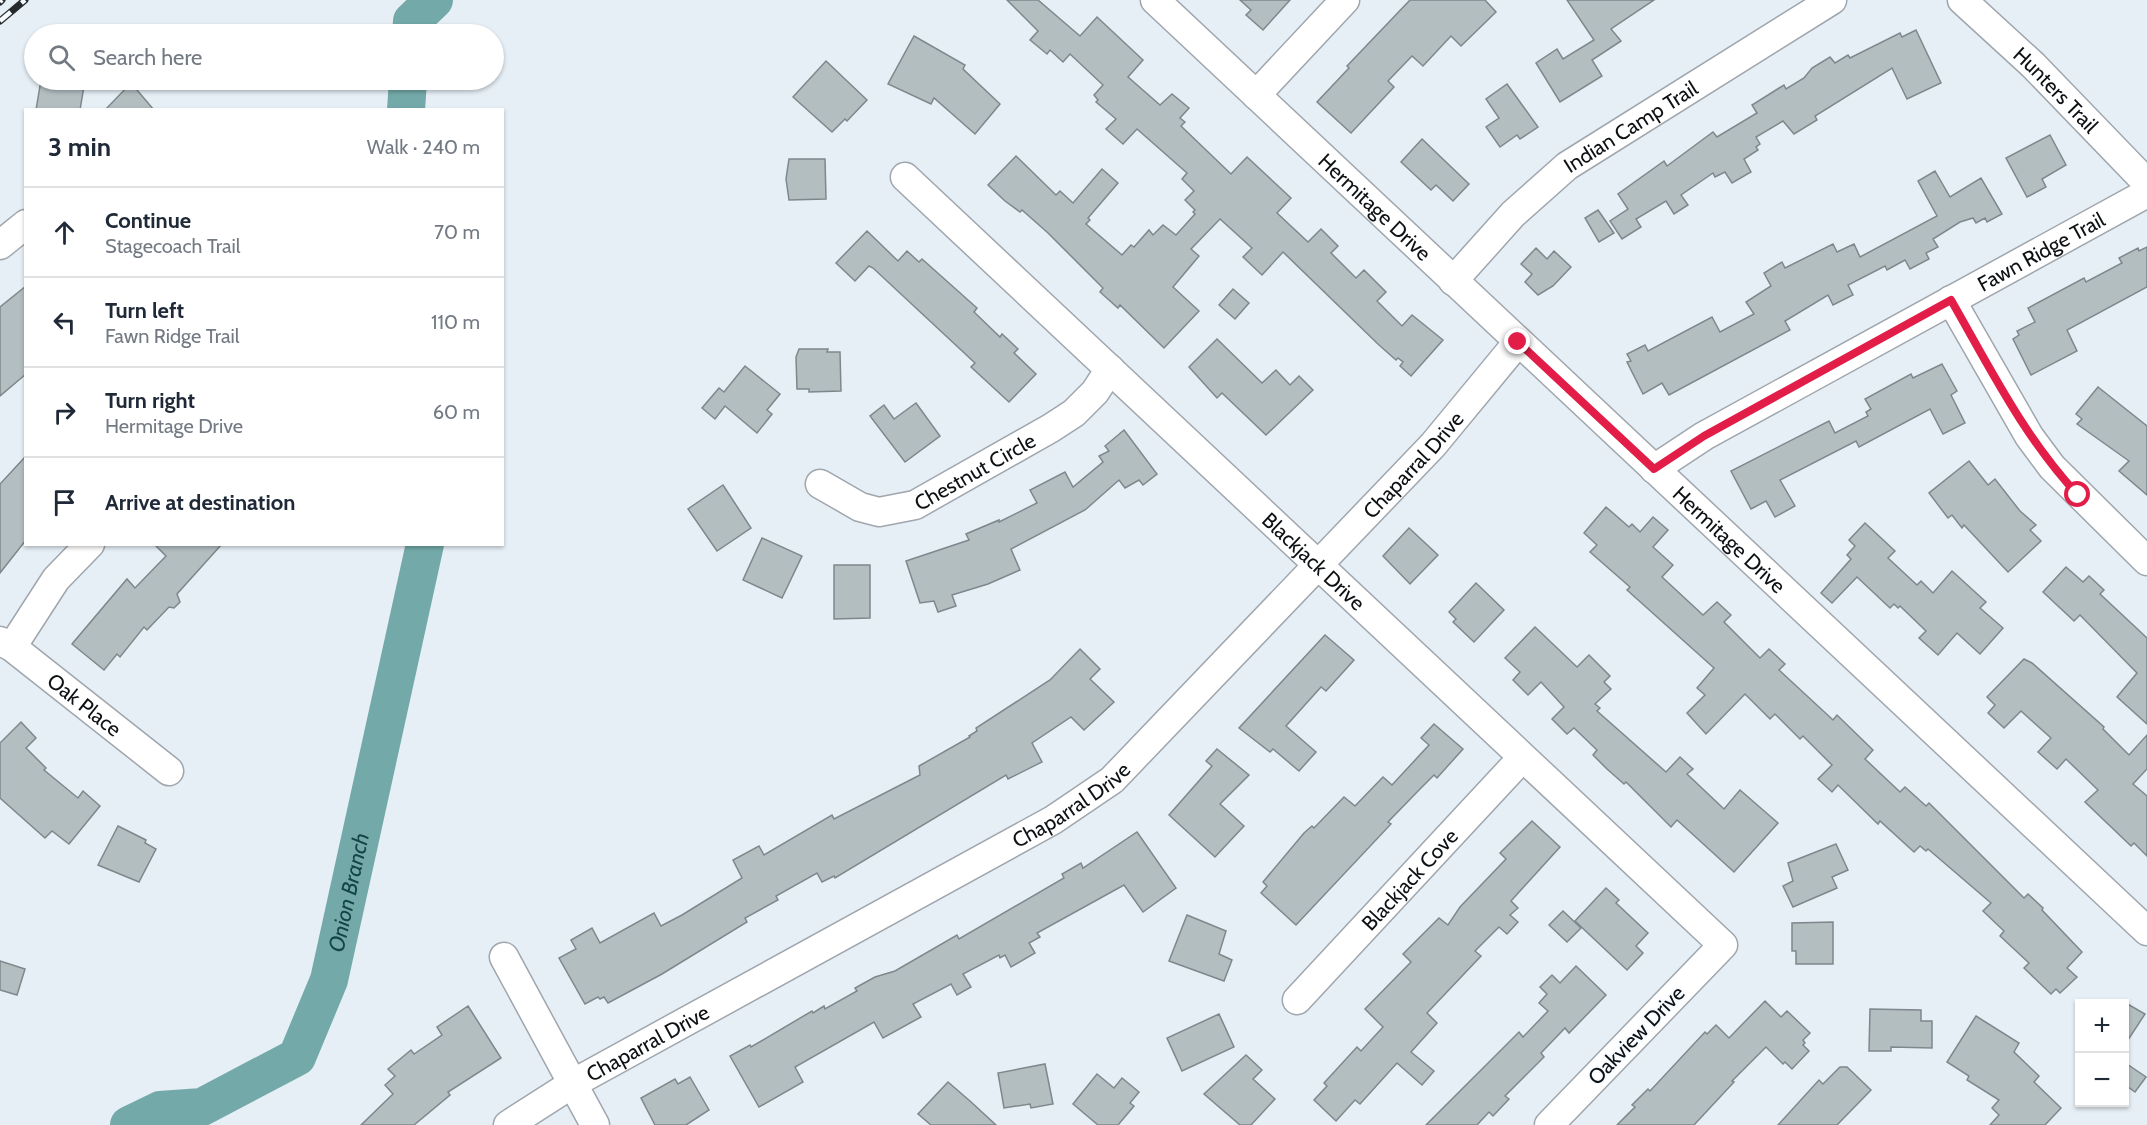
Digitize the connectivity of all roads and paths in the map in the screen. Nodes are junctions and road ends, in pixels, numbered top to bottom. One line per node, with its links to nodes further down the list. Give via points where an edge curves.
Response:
1 (1155, 0): 5 (street, Hermitage Drive)
2 (1345, 0): 5 (street)
3 (1832, 0): 11 (street, Indian Camp Trail, via 1567,166 1513,214)
4 (1962, 0): 7 (street, Hunters Trail, via 2033,65)
5 (1256, 96): 11 (street, Hermitage Drive)
6 (905, 177): 14 (street, Blackjack Drive)
7 (2147, 183)
8 (2147, 193): 12 (street, Fawn Ridge Trail)
9 (24, 226): 10 (street)
10 (0, 246)
11 (1453, 281): 13 (street, Hermitage Drive)
12 (1951, 300): 15 (street, Fawn Ridge Trail, via 1704,436); 18 (street, via 2029,436 2052,467)
13 (1518, 342): 15 (street, Hermitage Drive); 19 (street, Chaparral Drive, via 1433,445)
14 (1110, 369): 16 (street, Chestnut Circle, via 1074,413 915,504 879,512 860,507); 19 (street, Blackjack Drive)
15 (1654, 469): 23 (street, Hermitage Drive)
16 (820, 484)
17 (88, 546): 20 (street, via 56,579)
18 (2147, 561)
19 (1319, 564): 21 (street, Blackjack Drive); 27 (street, Chaparral Drive, via 1146,747 1086,800)
20 (6, 644): 22 (street, Oak Place)
21 (1522, 758): 24 (street, Blackjack Drive); 26 (street, Blackjack Cove)
22 (169, 771)
23 (2147, 931)
24 (1723, 945): 30 (street, Oakview Drive)
25 (504, 957): 27 (street)
26 (1297, 1000)
27 (572, 1084): 28 (street, Chaparral Drive); 29 (street)
28 (508, 1125)
29 (594, 1125)
30 (1549, 1125)

